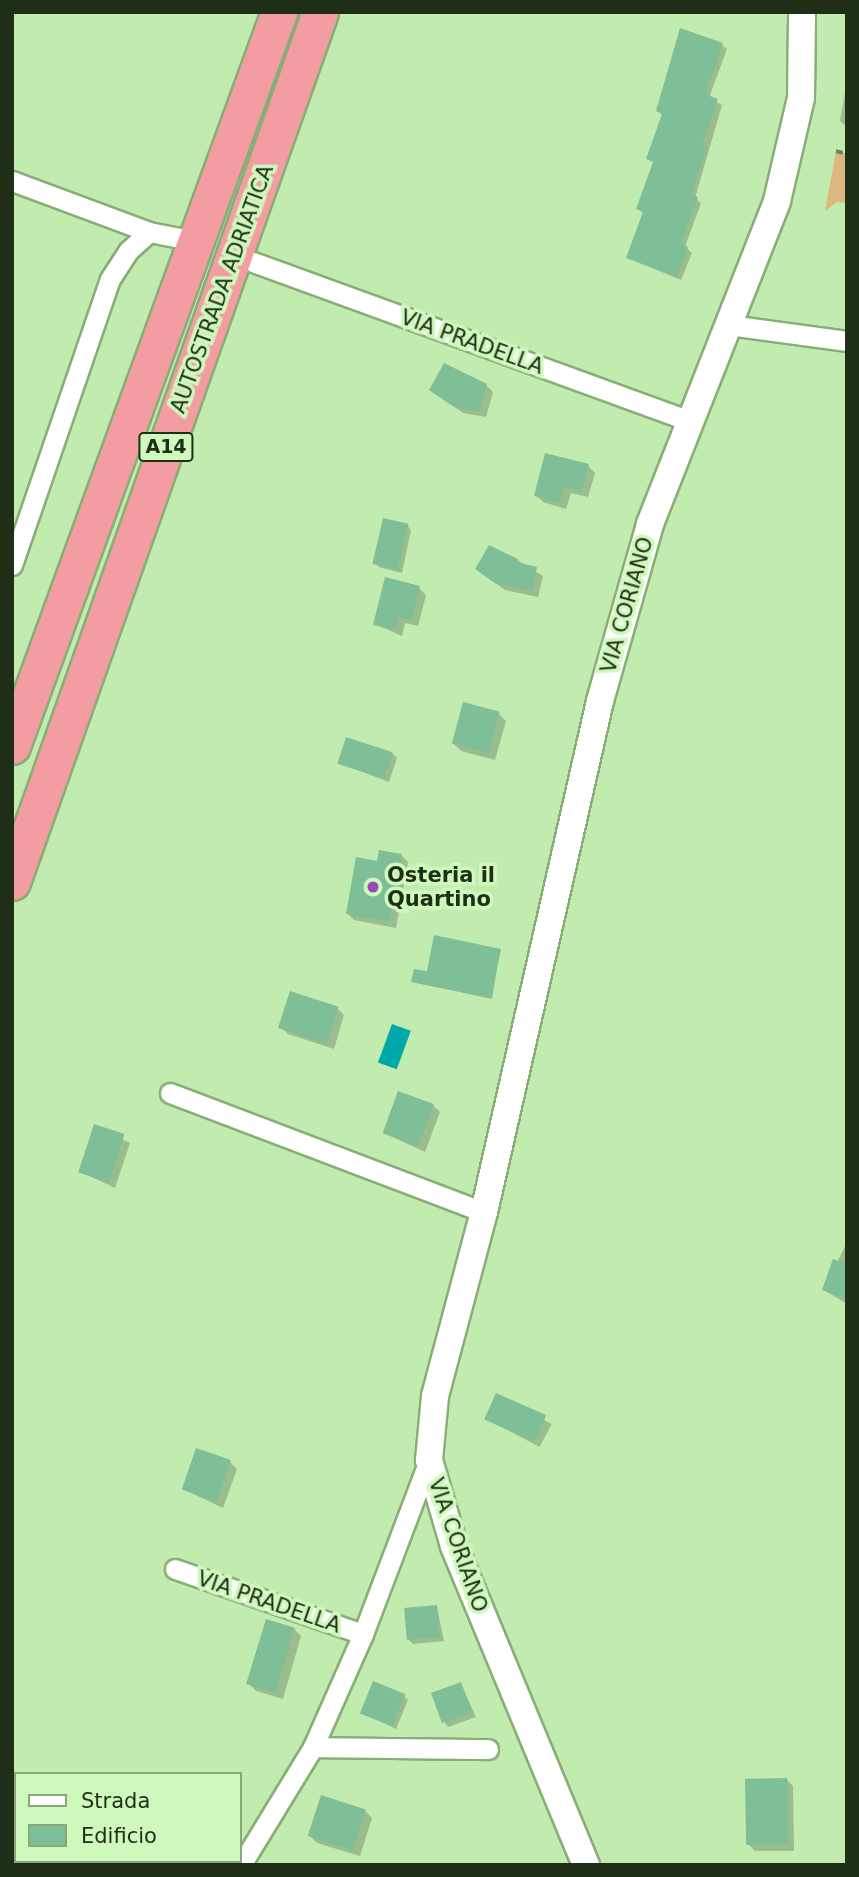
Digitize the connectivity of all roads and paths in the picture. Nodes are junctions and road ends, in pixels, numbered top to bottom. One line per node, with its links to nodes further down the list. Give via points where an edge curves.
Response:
1 (279, 12): 14 (highway, AUTOSTRADA ADRIATICA / A14)
2 (320, 12): 15 (highway, AUTOSTRADA ADRIATICA / A14)
3 (802, 12): 10 (main road, VIA CORIANO, via 801,99 777,201)
4 (836, 151): 5 (path)
5 (847, 154)
6 (12, 181): 7 (street)
7 (149, 232): 8 (street); 13 (street, via 128,251 110,279)
8 (181, 238)
9 (253, 262): 12 (street, VIA PRADELLA)
10 (729, 325): 11 (street); 12 (main road, VIA CORIANO)
11 (847, 341)
12 (692, 422): 17 (main road, VIA CORIANO, via 650,524 600,701)
13 (12, 565)
14 (12, 746)
15 (12, 882)
16 (170, 1094): 17 (street)
17 (484, 1212): 18 (main road, VIA CORIANO, via 435,1396)
18 (429, 1460): 20 (street, VIA PRADELLA); 24 (main road, VIA CORIANO, via 454,1546)
19 (175, 1569): 20 (street, VIA PRADELLA)
20 (363, 1634): 21 (street, VIA PRADELLA)
21 (313, 1747): 22 (street); 23 (street, VIA PRADELLA)
22 (488, 1749)
23 (241, 1865)
24 (586, 1865)

